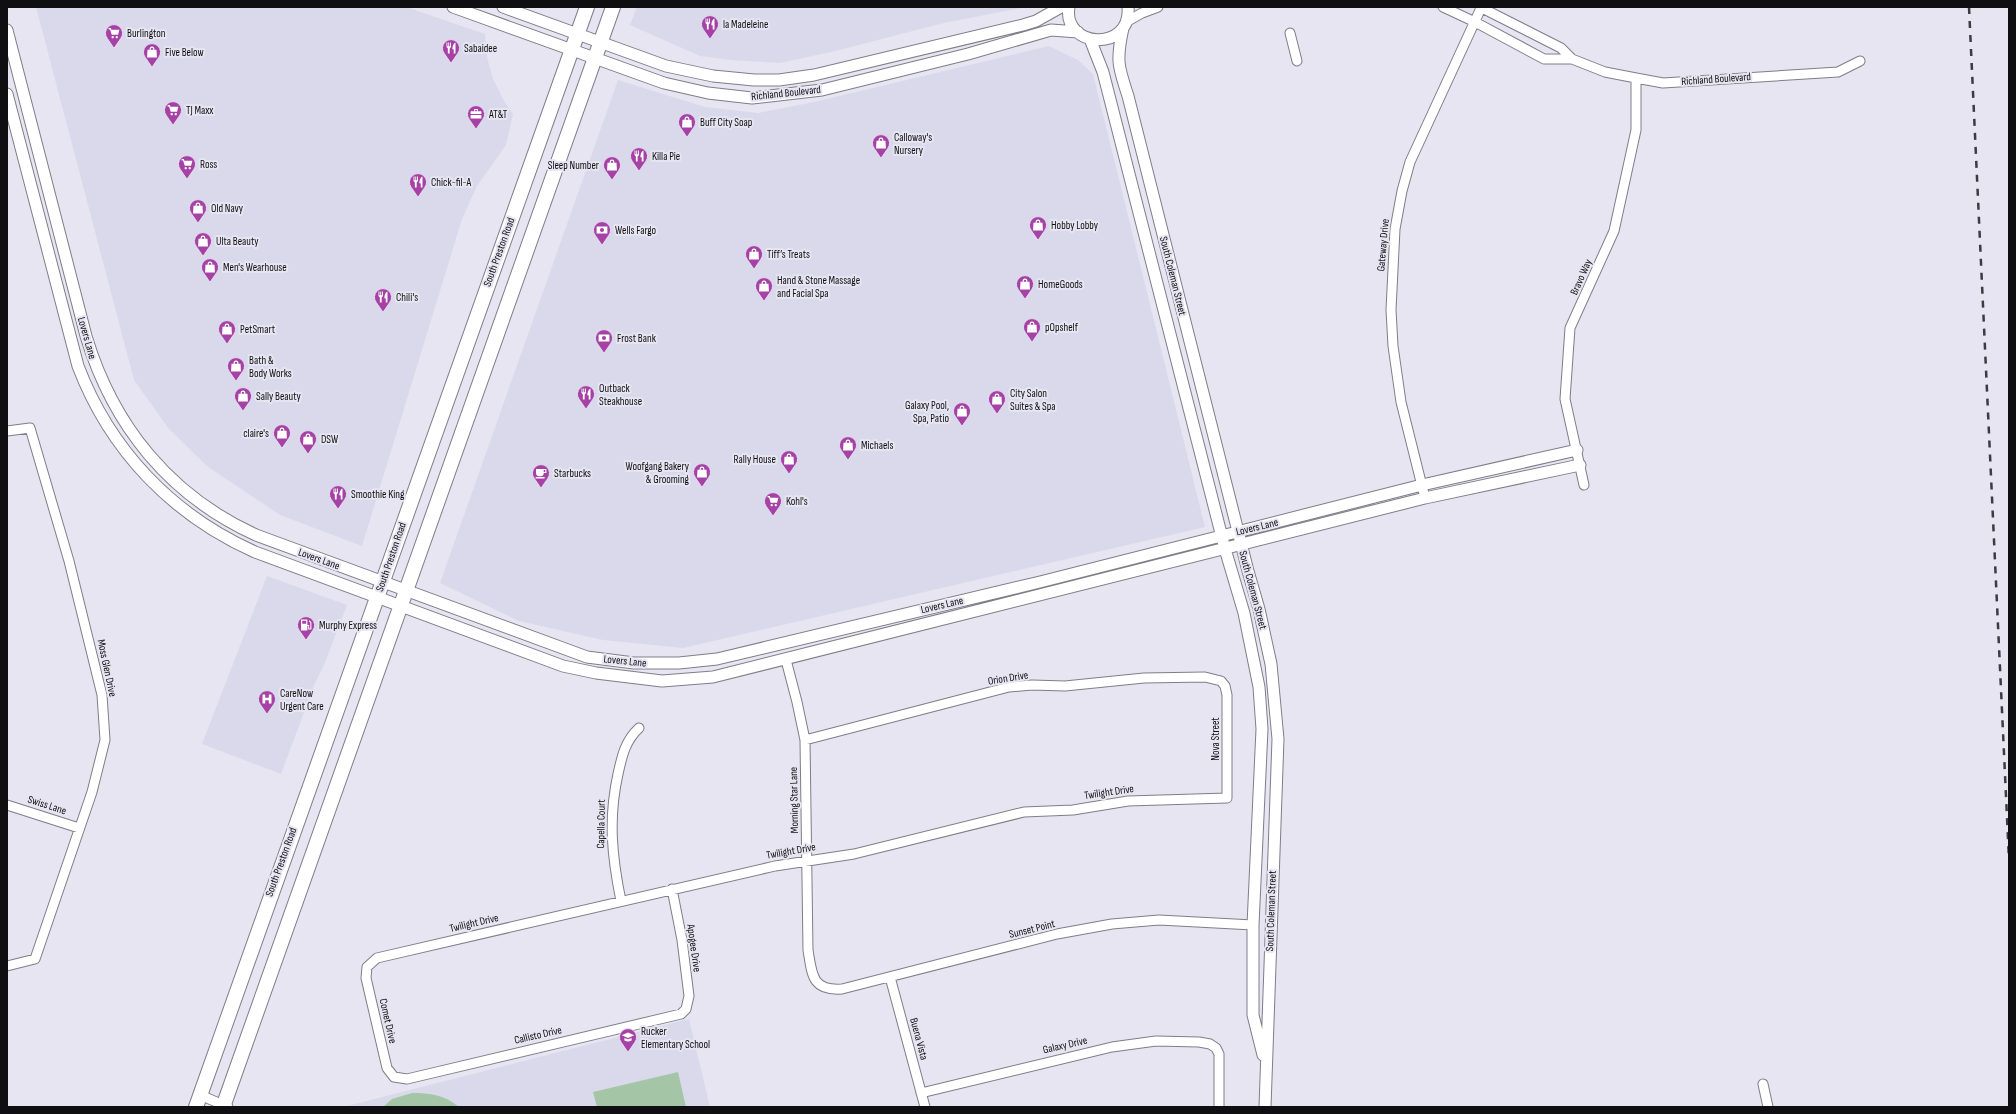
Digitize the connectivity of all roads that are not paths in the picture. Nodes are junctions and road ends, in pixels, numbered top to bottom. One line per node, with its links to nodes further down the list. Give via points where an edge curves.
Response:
1 (453, 7): 20 (street, Richland Boulevard)
2 (503, 7): 16 (street, Richland Boulevard)
3 (587, 7): 16 (main road, South Preston Road)
4 (613, 7): 18 (main road)
5 (1061, 7): 19 (street, Richland Boulevard, via 1023,25)
6 (1069, 7): 14 (street, via 1069,18)
7 (1128, 7): 12 (street, South Coleman Street)
8 (1158, 7): 12 (street, via 1142,12)
9 (1443, 7): 11 (street, Richland Boulevard)
10 (1481, 7): 11 (street, Gateway Drive); 22 (street, Richland Boulevard, via 1561,48)
11 (1475, 22): 22 (street, Richland Boulevard, via 1544,58); 39 (street, Gateway Drive, via 1410,162 1395,229 1391,302 1393,346 1401,402)
12 (1125, 25): 17 (street, via 1116,35 1106,40); 28 (street, South Coleman Street, via 1118,51 1118,68)
13 (7, 30): 46 (street, Lovers Lane, via 89,348 101,381 127,428 177,484 238,527 277,544)
14 (1078, 32): 17 (street); 23 (street, Richland Boulevard, via 1051,30)
15 (1290, 33): 24 (street)
16 (577, 34): 18 (street, Richland Boulevard); 20 (main road, South Preston Road)
17 (1090, 39): 29 (street, South Coleman Street, via 1103,72)
18 (600, 42): 19 (street, Richland Boulevard, via 693,73 754,80 779,80 814,75); 21 (main road)
19 (933, 46): 23 (street)
20 (572, 50): 21 (street, Richland Boulevard); 46 (main road, South Preston Road)
21 (594, 58): 23 (street, Richland Boulevard, via 684,88 752,98 822,90); 48 (main road)
22 (1572, 59): 26 (street, Richland Boulevard, via 1605,72)
23 (938, 61)
24 (1297, 61)
25 (1860, 61): 26 (street, Richland Boulevard, via 1838,72 1663,83)
26 (1636, 78): 37 (street, Bravo Way, via 1636,130 1614,231 1570,328 1565,399)
27 (7, 94): 49 (street, Lovers Lane, via 78,366 96,408 116,441 140,470 179,507 218,534 261,555)
28 (1135, 125): 29 (street); 30 (street, South Coleman Street)
29 (1118, 129): 31 (street, South Coleman Street)
30 (1138, 137): 31 (street); 32 (street, South Coleman Street)
31 (1121, 141): 33 (street, South Coleman Street)
32 (1188, 332): 33 (street); 34 (street, South Coleman Street)
33 (1170, 337): 35 (street, South Coleman Street)
34 (1191, 345): 35 (street); 42 (street, South Coleman Street)
35 (1174, 349): 43 (street, South Coleman Street)
36 (7, 431): 58 (street, Moss Glen Drive, via 30,428 69,562 102,695 105,740 92,792)
37 (1577, 450): 38 (street, Bravo Way); 39 (street, Lovers Lane)
38 (1580, 465): 40 (street, Bravo Way); 41 (street, Lovers Lane)
39 (1422, 484): 41 (street, Gateway Drive); 42 (street, Lovers Lane)
40 (1584, 485)
41 (1425, 498): 44 (street, Lovers Lane)
42 (1238, 532): 43 (street, Lovers Lane); 44 (street, South Coleman Street)
43 (1221, 536): 45 (street, South Coleman Street); 47 (street, Lovers Lane)
44 (1241, 545): 45 (street, Lovers Lane); 63 (street, South Coleman Street, via 1271,664 1278,739)
45 (1224, 549): 47 (street, Lovers Lane); 62 (street, South Coleman Street, via 1245,620 1259,687 1262,729)
46 (382, 581): 48 (street, Lovers Lane); 49 (main road, South Preston Road)
47 (1042, 588): 51 (street, Lovers Lane); 52 (street, Lovers Lane)
48 (405, 590): 50 (main road); 51 (street, Lovers Lane, via 587,657 634,664 716,659)
49 (377, 597): 50 (street, Lovers Lane); 73 (main road, South Preston Road)
50 (399, 606): 52 (street, Lovers Lane, via 563,666 596,673 669,680 713,677); 74 (main road)
51 (782, 644): 52 (street)
52 (786, 660): 55 (street, Morning Star Lane)
53 (1221, 681): 55 (street, Orion Drive, via 1206,677 1144,678 1065,686 1009,687); 56 (street, Nova Street, via 1227,695)
54 (639, 728): 61 (street, Capella Court, via 630,736 622,753 612,799 613,864)
55 (805, 740): 59 (street, Morning Star Lane)
56 (1227, 798): 59 (street, Twilight Drive, via 1128,801 1073,810 1024,812 854,854)
57 (7, 805): 58 (street, Swiss Lane)
58 (79, 828): 64 (street, Moss Glen Drive, via 35,959)
59 (807, 860): 60 (street, Twilight Drive); 67 (street, Morning Star Lane, via 808,950 812,976)
60 (672, 889): 61 (street, Twilight Drive); 68 (street, Apogee Drive, via 689,996)
61 (621, 901): 65 (street, Twilight Drive, via 377,958)
62 (1253, 925): 63 (street); 66 (street, Sunset Point, via 1159,920 1112,924 1057,934); 69 (street, South Coleman Street, via 1253,1015)
63 (1271, 927): 69 (street, South Coleman Street)
64 (7, 966)
65 (367, 967): 70 (street, Comet Drive, via 366,978 387,1068)
66 (890, 977): 67 (street, Sunset Point, via 842,989 830,990); 72 (street, Buena Vista)
67 (820, 987)
68 (686, 1009): 70 (street, Callisto Drive, via 674,1016 407,1079)
69 (1266, 1071): 77 (street, South Coleman Street)
70 (394, 1077)
71 (1763, 1084): 78 (street)
72 (921, 1093): 75 (street, Buena Vista); 76 (street, Galaxy Drive, via 1112,1047 1156,1041 1199,1042 1216,1048 1220,1064)
73 (198, 1101): 74 (street)
74 (225, 1106)
75 (924, 1107)
76 (1219, 1107)
77 (1265, 1107)
78 (1768, 1107)

